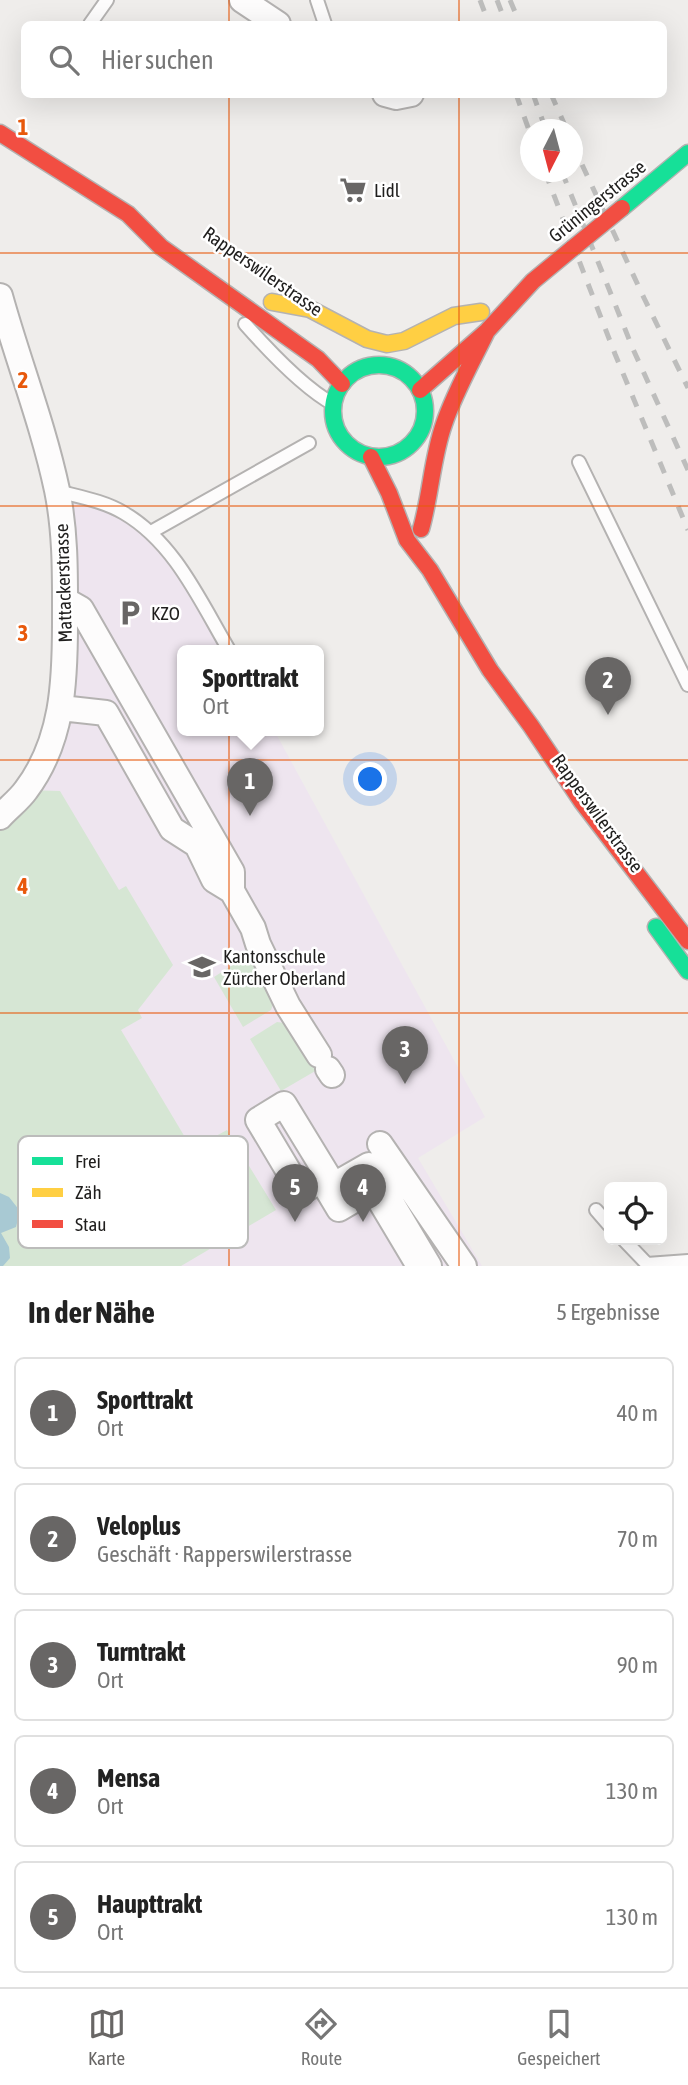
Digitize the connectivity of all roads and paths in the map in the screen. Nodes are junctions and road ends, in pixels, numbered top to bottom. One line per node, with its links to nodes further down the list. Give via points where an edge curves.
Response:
1 (107, 0): 4 (lane)
2 (242, 0): 5 (street)
3 (317, 0): 6 (lane)
4 (92, 21)
5 (274, 21)
6 (324, 21)
7 (4, 143): 9 (main road, Rapperswilerstrasse)
8 (688, 153): 11 (main road, Grüningerstrasse, bridge)
9 (128, 214): 10 (main road, Rapperswilerstrasse); 12 (main road, Rapperswilerstrasse, via 161,247)
10 (161, 226)
11 (533, 281): 15 (main road, Grüningerstrasse); 17 (main road, Grüningerstrasse)
12 (212, 283): 23 (main road, Rapperswilerstrasse, via 318,359); 25 (lane, via 254,334)
13 (0, 296): 29 (street, Mattackerstrasse)
14 (267, 299): 15 (main road, Grüningerstrasse, via 310,309 367,339 387,344 404,341 454,316); 16 (main road, Rapperswilerstrasse)
15 (481, 312): 18 (main road, Grüningerstrasse)
16 (303, 324)
17 (487, 331): 24 (main road, Grüningerstrasse); 31 (main road, Grüningerstrasse, via 444,423)
18 (453, 334)
19 (348, 354): 21 (main road)
20 (419, 360): 22 (main road)
21 (372, 366): 22 (main road); 23 (main road, via 355,372)
22 (402, 371): 24 (main road)
23 (342, 384): 25 (main road)
24 (420, 390): 27 (main road, via 425,403 422,430 404,457)
25 (333, 404): 27 (main road, via 334,422 343,440)
26 (309, 443): 32 (lane)
27 (371, 457): 33 (main road, Rapperswilerstrasse, via 407,540)
28 (579, 462): 37 (lane)
29 (57, 491): 32 (lane, via 97,500); 34 (street, Mattackerstrasse, via 65,545)
30 (411, 503): 31 (main road, Rapperswilerstrasse)
31 (421, 528): 33 (main road, Rapperswilerstrasse)
32 (151, 532): 35 (lane, via 177,564)
33 (430, 570): 36 (main road, Rapperswilerstrasse)
34 (65, 600): 38 (street, Mattackerstrasse); 41 (street, via 81,609 232,872)
35 (226, 645)
36 (490, 670): 39 (main road, Rapperswilerstrasse); 43 (main road, Rapperswilerstrasse, via 589,813)
37 (688, 685)
38 (61, 708): 40 (street, Mattackerstrasse, via 50,749 26,790); 41 (street, via 106,713 172,829 197,845 214,880)
39 (522, 740)
40 (0, 817)
41 (232, 891): 45 (street, via 288,1006)
42 (647, 915): 44 (main road)
43 (688, 941)
44 (688, 971)
45 (326, 1066)
46 (380, 1144): 53 (street)
47 (596, 1210): 48 (lane)
48 (604, 1219)
49 (629, 1245): 50 (lane, via 647,1264)
50 (688, 1261)
51 (419, 1266): 52 (street, via 373,1189 339,1209 327,1189 369,1165)
52 (429, 1266)
53 (464, 1266)

